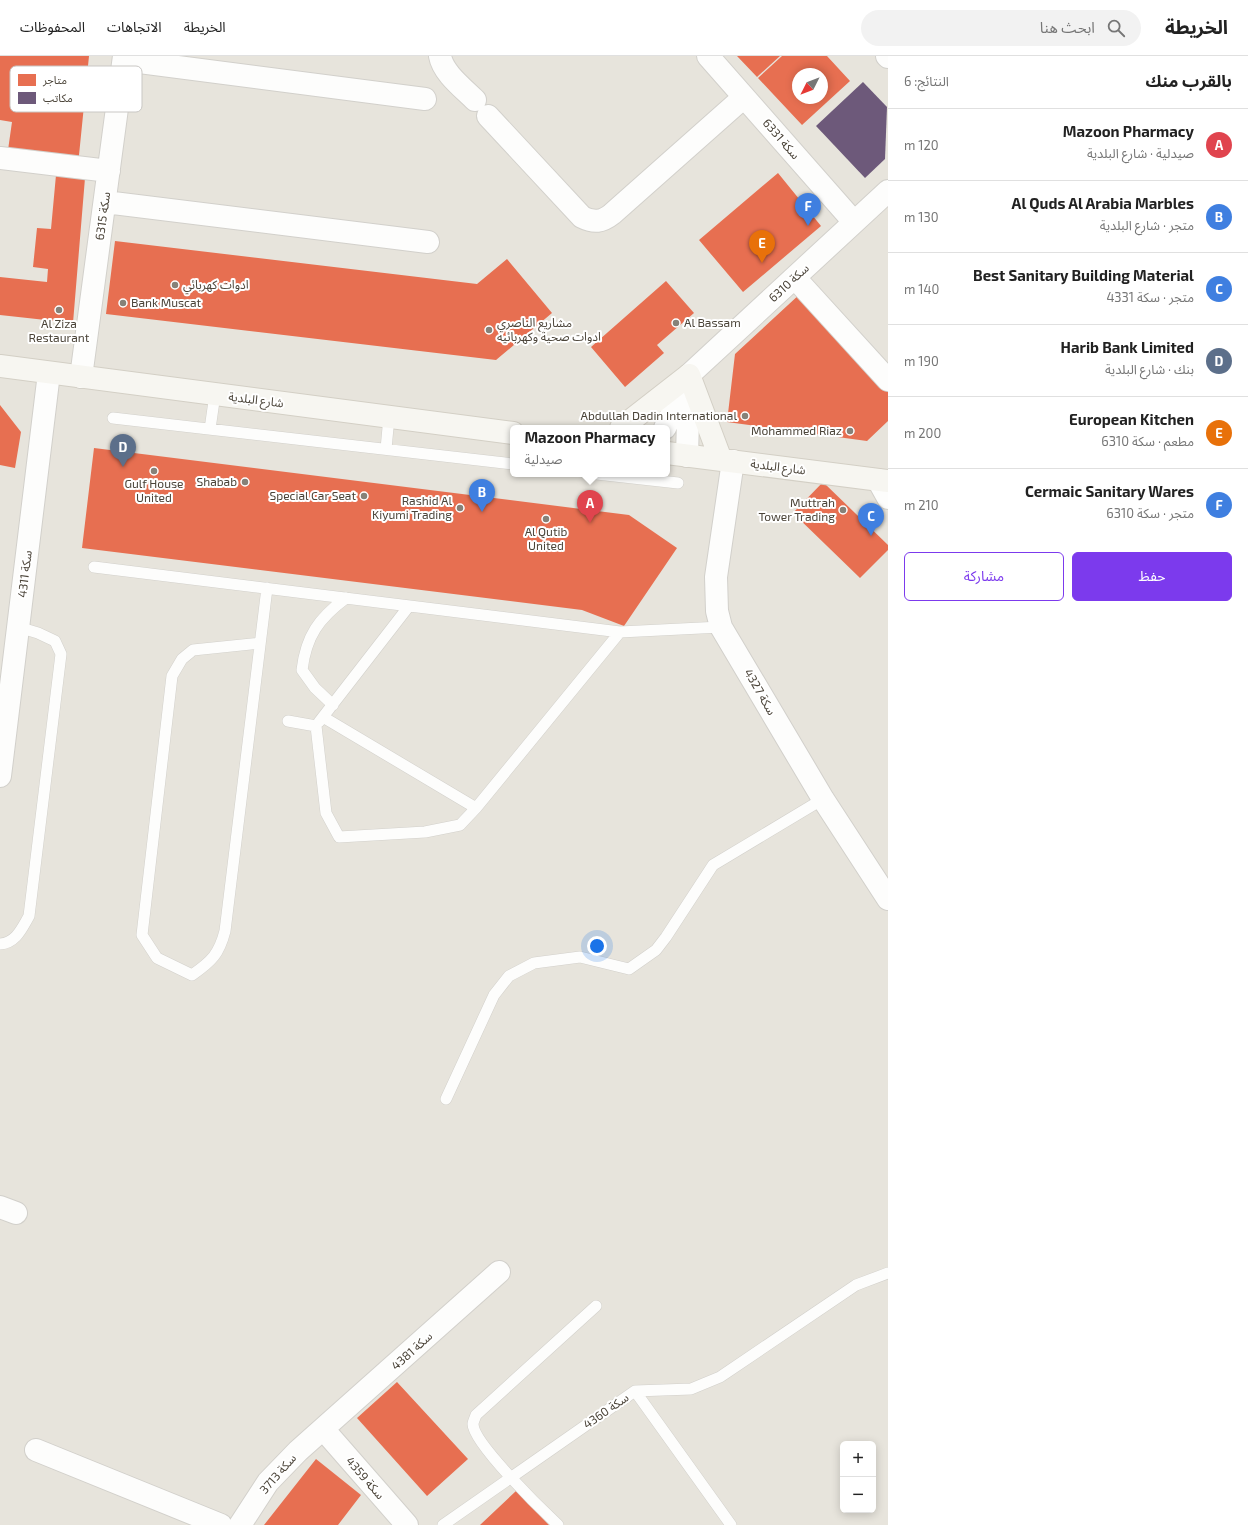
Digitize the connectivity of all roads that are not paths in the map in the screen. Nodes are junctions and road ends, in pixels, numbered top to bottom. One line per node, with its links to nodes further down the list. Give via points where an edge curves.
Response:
1 (708, 56): 4 (street, سكة 6331)
2 (124, 58): 5 (street)
3 (444, 58): 4 (street, via 481,108 582,217 589,221 598,221 612,214)
4 (744, 97): 11 (street, سكة 6331)
5 (425, 99)
6 (117, 112): 8 (street, سكة 6315)
7 (0, 158): 8 (street)
8 (109, 171): 10 (street, سكة 6315)
9 (888, 191): 11 (street, سكة 6310)
10 (105, 202): 12 (street); 17 (street, سكة 6315)
11 (854, 222): 13 (street, سكة 6310)
12 (428, 242)
13 (795, 278): 16 (street, سكة 6310); 18 (street)
14 (0, 366): 15 (street, شارع البلدية)
15 (50, 373): 17 (street, شارع البلدية); 37 (street, سكة 4311)
16 (689, 375): 22 (street); 23 (street); 27 (street); 28 (street)
17 (81, 377): 19 (street, شارع البلدية)
18 (888, 380)
19 (215, 394): 20 (street, شارع البلدية); 24 (lane)
20 (389, 417): 25 (street, شارع البلدية); 26 (lane)
21 (113, 418): 24 (lane)
22 (625, 425)
23 (666, 425)
24 (210, 429): 26 (lane)
25 (510, 433)
26 (386, 449): 29 (lane)
27 (677, 454): 28 (street, شارع البلدية)
28 (727, 460): 32 (street, شارع البلدية); 38 (street, سكة 4327, via 716,577 717,611)
29 (510, 464)
30 (624, 477): 31 (lane)
31 (678, 483)
32 (885, 486)
33 (94, 567): 34 (lane)
34 (267, 588): 35 (lane); 40 (lane)
35 (346, 598): 36 (lane); 41 (lane, via 319,622 305,651 302,670 315,688)
36 (409, 606): 39 (lane); 41 (lane)
37 (18, 627): 44 (street, سكة 4311); 49 (lane, via 55,641 61,654 29,916 19,934 6,944)
38 (722, 627): 39 (lane); 46 (street, سكة 4327)
39 (620, 632): 47 (lane)
40 (260, 643): 40 (lane, via 194,650 182,659 172,676 142,935 157,958 192,974 210,962 220,948 225,931)
41 (333, 705): 43 (lane)
42 (288, 720): 43 (lane)
43 (319, 722): 47 (lane); 47 (lane, via 326,813 339,837 432,831 460,825)
44 (2, 750): 45 (street, سكة 4311)
45 (0, 776)
46 (823, 799): 48 (street, سكة 4327); 50 (lane, via 713,865 656,950 629,969 580,957 534,963 509,976 494,995)
47 (476, 808)
48 (888, 899)
49 (0, 944)
50 (446, 1099)
51 (499, 1272): 55 (street, سكة 4381)
52 (888, 1273): 54 (lane, via 856,1285 720,1377 691,1389)
53 (596, 1306): 57 (lane, via 476,1416 473,1424 476,1434)
54 (635, 1391): 57 (lane, سكة 4360); 63 (lane, سكة 4360)
55 (324, 1430): 58 (street, سكة 4359); 60 (street, سكة 3713, via 298,1451 268,1482)
56 (36, 1450): 59 (street)
57 (510, 1478): 61 (lane, سكة 4360); 62 (lane)
58 (397, 1521)
59 (221, 1525)
60 (240, 1525)
61 (443, 1525)
62 (558, 1525)
63 (731, 1525)

